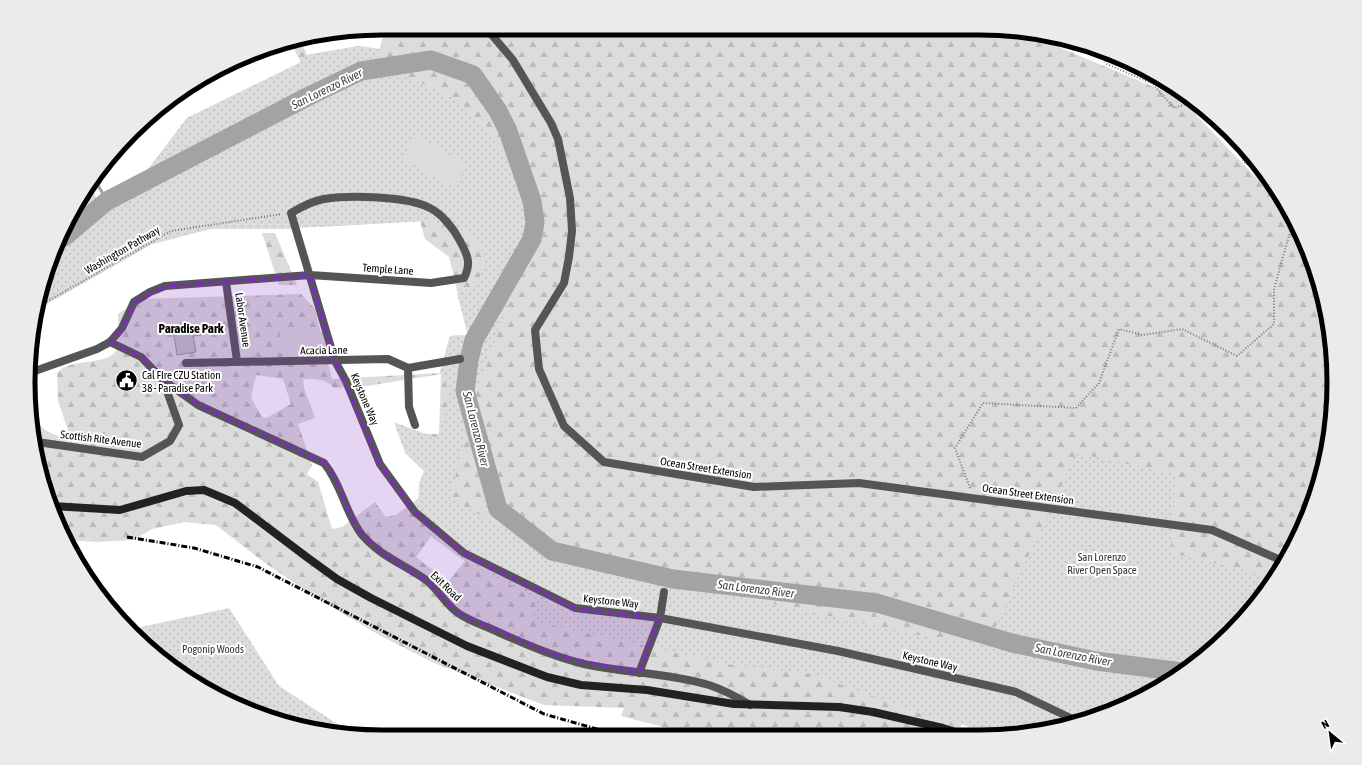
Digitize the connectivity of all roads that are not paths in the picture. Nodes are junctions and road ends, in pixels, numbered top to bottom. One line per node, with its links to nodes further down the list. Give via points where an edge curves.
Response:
1 (492, 35): 16 (street, Ocean Street Extension, via 513,60 551,123 558,139 569,190 572,231 569,258 564,283 535,330 539,369 564,426 604,462 754,487 859,482 1212,530)
2 (310, 275): 3 (street, Temple Lane, via 431,283); 3 (street, Keystone Way, via 291,213 323,200 345,197 410,200 430,208 456,233 469,258); 4 (street); 8 (street, Keystone Way)
3 (464, 278)
4 (226, 282): 5 (street, via 165,286 150,292 134,302 122,328); 7 (street, Labor Avenue)
5 (110, 342): 11 (street); 12 (street, Scottish Rite Avenue, via 141,357)
6 (460, 359): 10 (street)
7 (237, 361): 8 (street, Acacia Lane); 9 (street, Acacia Lane)
8 (335, 361): 10 (street, Acacia Lane, via 388,359); 18 (street, Keystone Way, via 380,464 415,512 464,553 575,608)
9 (186, 363)
10 (408, 368): 13 (street, via 409,407)
11 (36, 371)
12 (163, 380): 14 (street, Scottish Rite Avenue, via 179,425 170,441 142,457); 19 (street, Exit Road, via 198,405 324,464 333,474 352,520 362,535 393,562 427,581 458,613 554,655)
13 (415, 426)
14 (41, 443)
15 (58, 506): 20 (main road, via 120,510 181,492 204,490 235,503 331,575 370,598 467,646 512,665 582,685 648,690)
16 (1278, 559)
17 (664, 592): 18 (street)
18 (660, 618): 19 (street); 21 (street, Keystone Way, via 838,651 1016,692)
19 (639, 673): 20 (street, Exit Road, via 709,685)
20 (750, 705): 22 (main road, via 802,705 853,709)
21 (1070, 718)
22 (948, 730)

